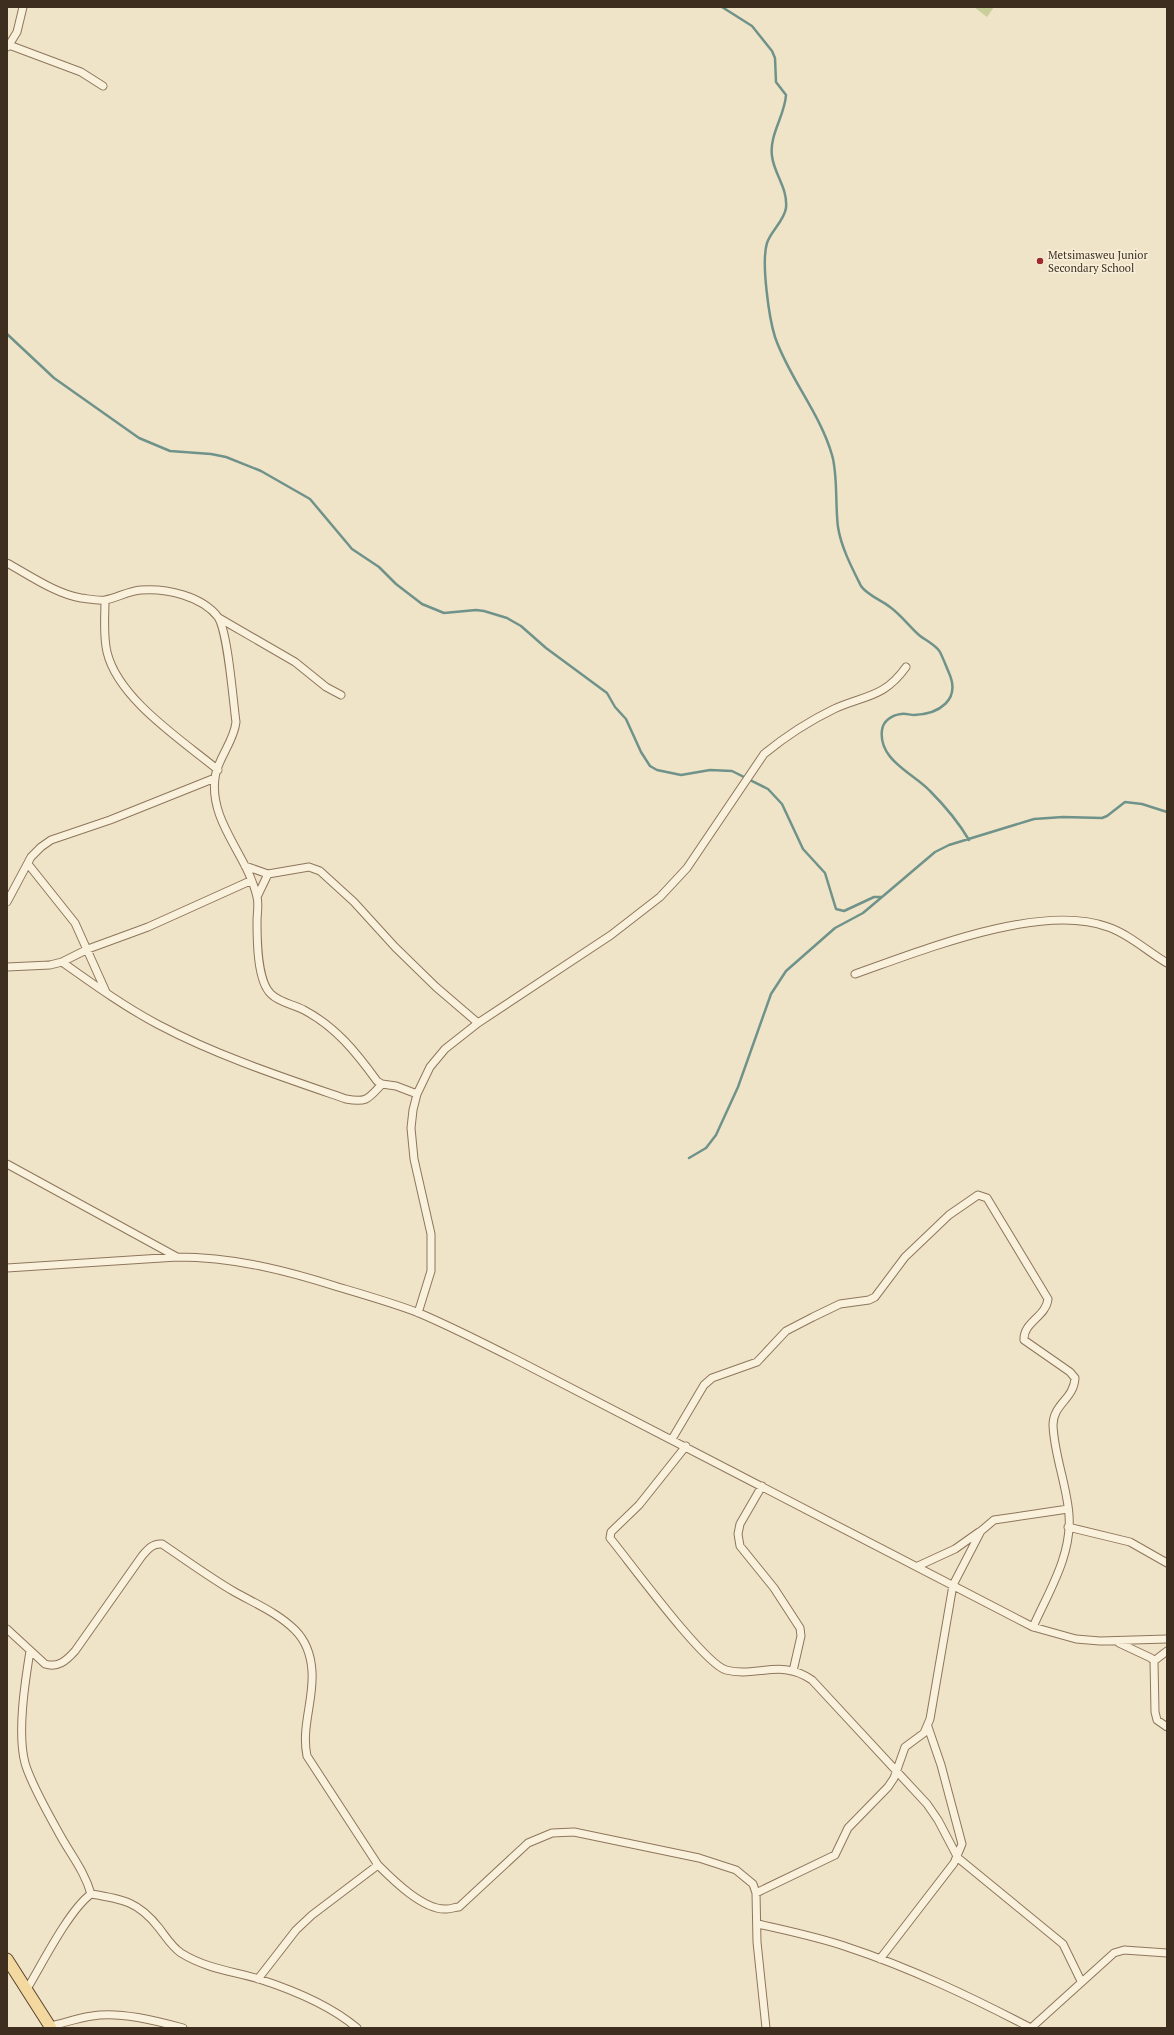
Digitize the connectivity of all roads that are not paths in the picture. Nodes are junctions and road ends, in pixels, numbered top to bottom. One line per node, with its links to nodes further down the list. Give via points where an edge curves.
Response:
1 (23, 7): 2 (street, via 17,32)
2 (8, 45): 3 (street, via 81,72)
3 (103, 86)
4 (7, 563): 5 (street, via 79,598)
5 (106, 600): 6 (street, via 143,590 190,596 206,605); 9 (street, via 105,637 115,674 144,709)
6 (218, 618): 8 (street, via 295,662); 9 (street, via 224,635 236,722 235,731)
7 (906, 667): 23 (street, via 883,691 836,708 803,726 764,754 687,868 660,897 612,935)
8 (341, 695)
9 (218, 770): 10 (street)
10 (215, 778): 11 (street, via 110,820 51,840 41,847); 12 (street, via 216,797 224,828)
11 (28, 864): 16 (street); 17 (street, via 68,913)
12 (245, 866): 13 (street); 14 (street)
13 (268, 874): 15 (street); 23 (street, via 309,867 320,871 354,902 436,987)
14 (250, 881): 15 (street); 17 (street, via 148,927)
15 (257, 897): 24 (street, via 261,976 270,994 307,1011 346,1041)
16 (7, 902)
17 (88, 949): 18 (street); 22 (street)
18 (62, 962): 20 (street); 22 (street)
19 (1167, 963): 21 (street, via 1108,927 1071,919 1041,920 1011,925 928,948)
20 (7, 967)
21 (855, 974)
22 (106, 993): 24 (street, via 158,1025 224,1056 346,1099 359,1102 367,1100)
23 (478, 1022): 25 (street, via 445,1049 430,1067)
24 (382, 1084): 25 (street)
25 (417, 1094): 29 (street, via 413,1110 412,1144 429,1221 431,1251 431,1271)
26 (7, 1164): 27 (street)
27 (177, 1257): 28 (street); 29 (street, via 205,1257 264,1266 307,1277)
28 (7, 1268)
29 (418, 1313): 30 (street, via 464,1333)
30 (672, 1439): 31 (street); 33 (street, via 704,1385 712,1378 757,1362 786,1332 813,1317 840,1304 875,1297 905,1256 949,1215 978,1195 987,1198 1048,1299 1047,1308 1027,1328 1024,1340 1075,1378 1073,1391 1057,1409 1053,1425)
31 (686, 1446): 32 (street); 46 (street, via 639,1505 611,1532 610,1538 650,1590 719,1667 733,1671)
32 (762, 1486): 37 (street); 46 (street, via 740,1524 740,1546 774,1588 800,1628 801,1636)
33 (1068, 1509): 34 (street); 35 (street, via 994,1520)
34 (1068, 1527): 36 (street, via 1130,1542); 39 (street, via 1066,1551)
35 (981, 1531): 37 (street, via 955,1549); 38 (street)
36 (1167, 1563)
37 (918, 1566): 38 (street)
38 (953, 1585): 39 (street); 47 (street)
39 (1033, 1627): 42 (street, via 1076,1639)
40 (7, 1629): 43 (street)
41 (1167, 1639): 42 (street)
42 (1117, 1642): 45 (street)
43 (30, 1651): 51 (street, via 45,1664 52,1666 67,1659 142,1556 150,1547 162,1544 218,1582 278,1616 301,1637 307,1647 312,1672 312,1694 304,1743 307,1756); 53 (street, via 22,1708 25,1764 45,1807 84,1874)
44 (1167, 1651): 45 (street)
45 (1154, 1661): 48 (street, via 1155,1712 1157,1720)
46 (793, 1671): 49 (street, via 812,1680)
47 (928, 1727): 49 (street, via 905,1747); 50 (street, via 959,1828 962,1844)
48 (1167, 1727)
49 (896, 1771): 50 (street, via 927,1804); 52 (street, via 888,1787 848,1828 835,1855)
50 (958, 1858): 57 (street); 59 (street, via 1064,1944)
51 (378, 1865): 52 (street, via 413,1895 436,1908 459,1907 528,1843 552,1833 574,1832 699,1858 727,1867 746,1877 753,1884); 58 (street, via 296,1930)
52 (756, 1893): 54 (street)
53 (91, 1894): 58 (street, via 126,1901 139,1907 181,1953 223,1972); 60 (street, via 69,1920)
54 (758, 1924): 57 (street, via 823,1940); 64 (street, via 757,1942)
55 (1167, 1953): 59 (street, via 1124,1950 1114,1953)
56 (7, 1959): 60 (main road)
57 (880, 1959): 65 (street, via 974,1998)
58 (258, 1979): 63 (street, via 304,1996 345,2018)
59 (1081, 1981): 65 (street)
60 (27, 1989): 61 (main road)
61 (51, 2027): 62 (street, via 93,2016 108,2016 159,2021)
62 (183, 2028)
63 (357, 2028)
64 (766, 2028)
65 (1031, 2028)

